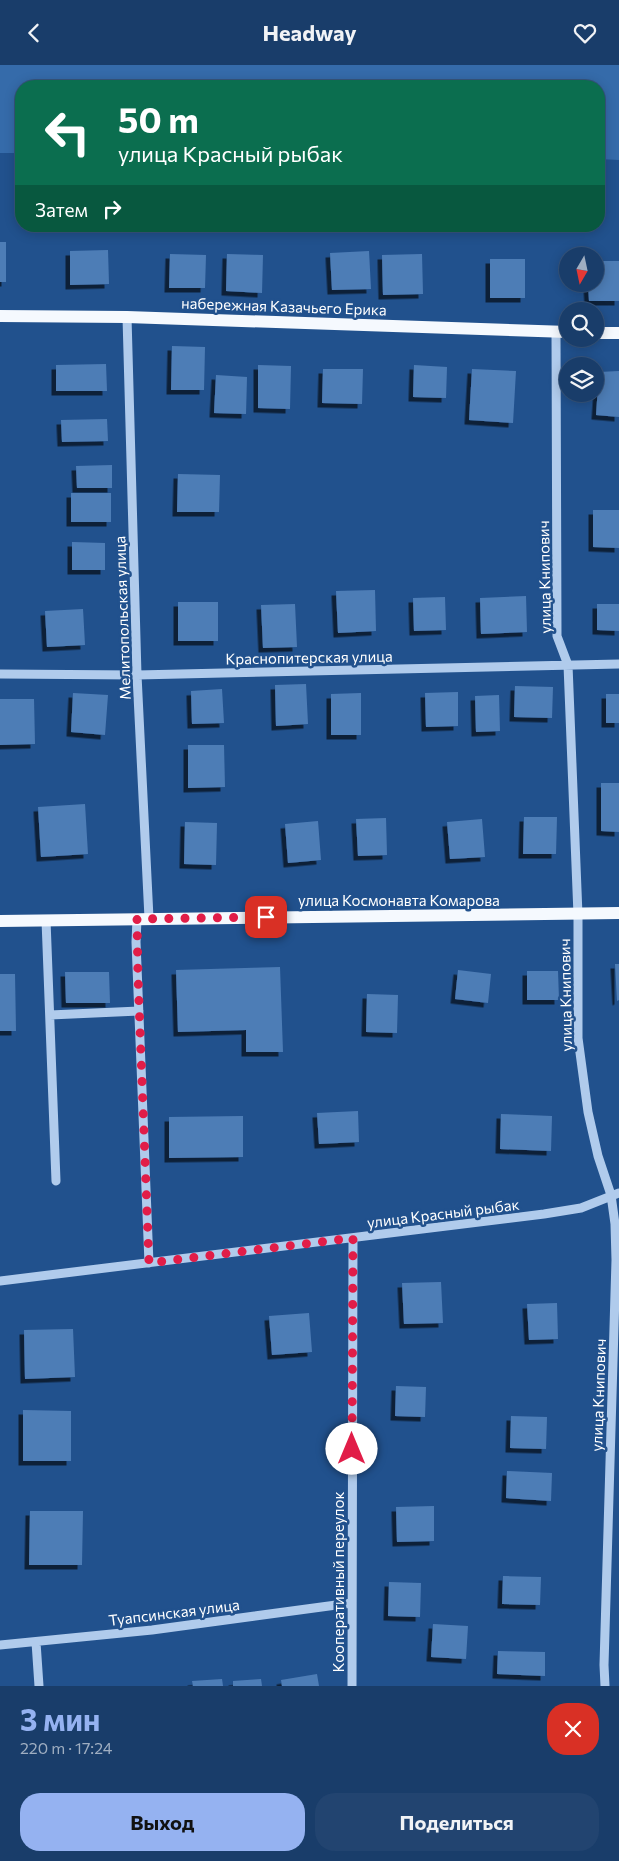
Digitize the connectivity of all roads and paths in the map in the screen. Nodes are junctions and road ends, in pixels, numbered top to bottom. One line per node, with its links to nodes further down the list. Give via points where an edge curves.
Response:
1 (0, 316): 2 (main road, набережная Казачьего Ерика)
2 (127, 317): 3 (main road, набережная Казачьего Ерика); 10 (street, Мелитопольская улица)
3 (559, 332)
4 (604, 333): 5 (main road)
5 (619, 333)
6 (562, 347): 8 (street, улица Книпович, via 557,636)
7 (619, 664): 8 (street, Краснопитерская улица)
8 (568, 665): 10 (street, Краснопитерская улица); 12 (street, улица Книпович)
9 (0, 674): 10 (street, Краснопитерская улица)
10 (137, 675): 13 (street, Мелитопольская улица)
11 (619, 913): 12 (main road, улица Космонавта Комарова)
12 (578, 915): 13 (main road, улица Космонавта Комарова); 19 (street, улица Книпович, via 578,1038 588,1112 598,1156)
13 (143, 919): 14 (main road, улица Космонавта Комарова); 16 (street, Мелитопольская улица)
14 (46, 920): 15 (main road, улица Космонавта Комарова); 17 (street)
15 (0, 921)
16 (139, 1011): 17 (street); 21 (street, Мелитопольская улица)
17 (50, 1015): 18 (street)
18 (56, 1181)
19 (615, 1194): 20 (street, улица Красный рыбак, via 581,1208); 28 (street, улица Книпович)
20 (353, 1238): 21 (street, улица Красный рыбак); 23 (street, Кооперативный переулок)
21 (149, 1263): 22 (street, улица Красный рыбак)
22 (0, 1281)
23 (351, 1603): 24 (street, Туапсинская улица); 27 (street, Кооперативный переулок)
24 (36, 1642): 25 (street, Туапсинская улица); 26 (street)
25 (0, 1645)
26 (39, 1686)
27 (352, 1686)
28 (605, 1686)

